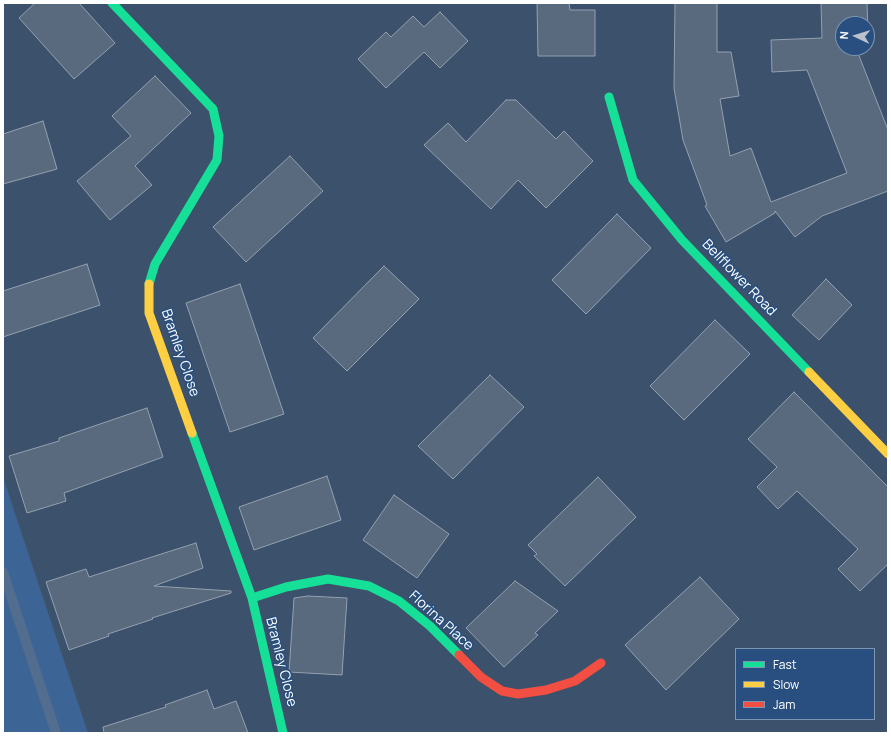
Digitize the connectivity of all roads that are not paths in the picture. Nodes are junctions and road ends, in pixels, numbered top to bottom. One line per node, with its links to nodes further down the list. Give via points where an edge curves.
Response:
1 (112, 3): 4 (street, Bramley Close, via 213,109 218,129 217,160 155,264 148,286 149,313)
2 (609, 97): 3 (street, Bellflower Road, via 633,180 682,240)
3 (888, 454)
4 (252, 598): 5 (street, Florina Place, via 286,587 328,579 369,586 410,609 481,677 502,691 518,694 546,690 575,681); 6 (street, Bramley Close)
5 (601, 663)
6 (283, 733)

